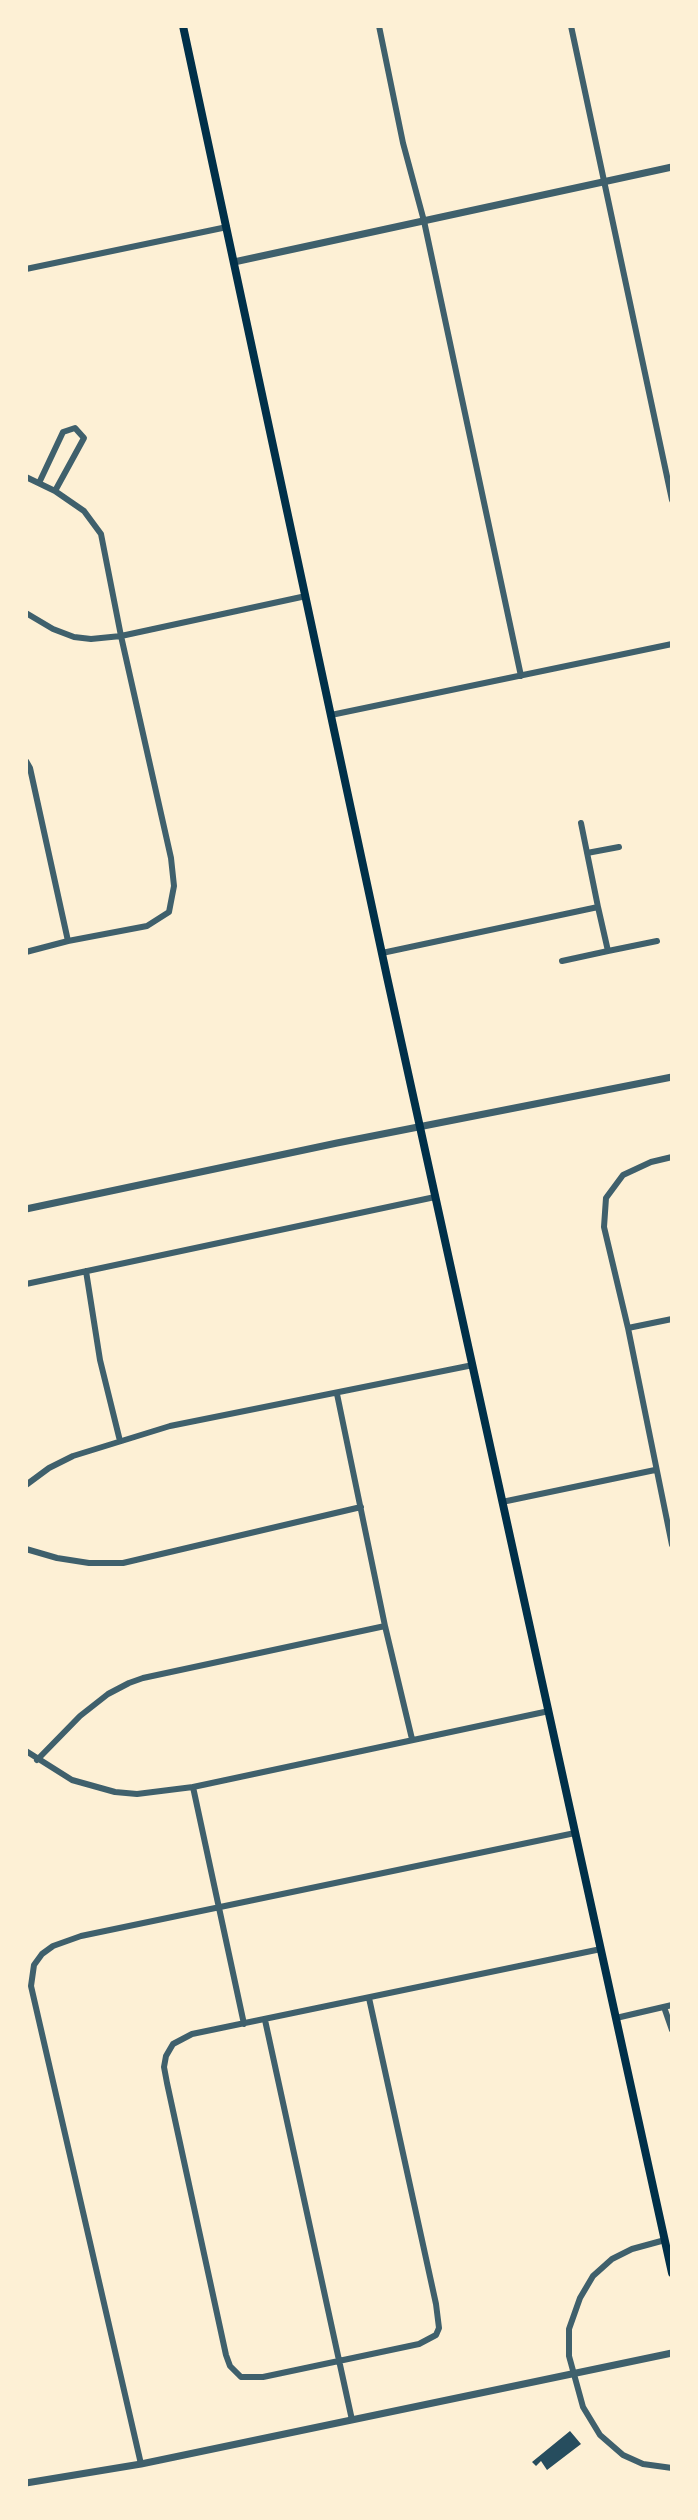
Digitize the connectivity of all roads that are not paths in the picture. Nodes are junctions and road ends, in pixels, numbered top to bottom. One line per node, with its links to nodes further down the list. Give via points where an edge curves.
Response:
1 (183, 26): 7 (main road)
2 (379, 26): 6 (street)
3 (571, 26): 5 (street)
4 (672, 167): 5 (street)
5 (604, 182): 6 (street); 13 (street)
6 (424, 221): 8 (street); 18 (street)
7 (227, 227): 8 (main road); 9 (street)
8 (234, 262): 14 (main road)
9 (26, 269)
10 (26, 477): 11 (street)
11 (39, 483): 12 (street); 12 (street, via 63,432 75,428 84,438)
12 (55, 491): 16 (street, via 84,511 101,534)
13 (672, 500)
14 (306, 596): 16 (street); 19 (main road)
15 (26, 613): 16 (street, via 74,637)
16 (121, 636): 25 (street, via 174,886 169,912 147,926)
17 (672, 644): 18 (street)
18 (521, 676): 19 (street)
19 (331, 715): 29 (main road)
20 (26, 761): 25 (street)
21 (581, 823): 23 (street)
22 (619, 847): 23 (street)
23 (587, 853): 24 (street)
24 (598, 907): 27 (street); 29 (street)
25 (68, 941): 28 (street)
26 (657, 941): 27 (street)
27 (608, 951): 30 (street)
28 (26, 952)
29 (382, 953): 32 (main road)
30 (562, 961)
31 (672, 1077): 32 (street)
32 (420, 1127): 34 (main road); 35 (street)
33 (672, 1157): 39 (street, via 623,1175 606,1198 604,1227)
34 (435, 1197): 36 (street); 40 (main road)
35 (26, 1209)
36 (86, 1271): 37 (street); 42 (street)
37 (26, 1284)
38 (672, 1319): 39 (street)
39 (628, 1328): 43 (street)
40 (473, 1365): 41 (street); 45 (main road)
41 (337, 1394): 42 (street, via 170,1426); 46 (street)
42 (120, 1441): 44 (street, via 73,1456)
43 (655, 1470): 45 (street); 47 (street)
44 (26, 1485)
45 (502, 1502): 50 (main road)
46 (361, 1507): 48 (street, via 123,1563 89,1563); 49 (street)
47 (672, 1545)
48 (26, 1549)
49 (385, 1626): 51 (street); 53 (street, via 129,1683 80,1716)
50 (549, 1711): 51 (street); 55 (main road)
51 (412, 1739): 54 (street)
52 (26, 1751): 53 (street)
53 (37, 1760): 54 (street, via 72,1780 115,1792)
54 (193, 1787): 56 (street)
55 (575, 1833): 56 (street); 57 (main road)
56 (219, 1908): 62 (street); 70 (street, via 53,1946 34,1965 31,1986)
57 (601, 1949): 58 (street); 60 (main road)
58 (369, 1998): 61 (street); 67 (street, via 439,2328 419,2344)
59 (668, 2006): 60 (street); 63 (street)
60 (616, 2018): 64 (main road)
61 (265, 2020): 62 (street); 67 (street)
62 (244, 2024): 67 (street, via 182,2039 173,2044 164,2067 226,2355 235,2374 249,2379)
63 (672, 2030)
64 (665, 2240): 65 (main road); 68 (street, via 632,2249 593,2276 569,2329)
65 (672, 2273)
66 (672, 2353): 68 (street)
67 (339, 2360): 69 (street)
68 (572, 2374): 69 (street); 71 (street, via 600,2435 623,2455)
69 (352, 2420): 70 (street)
70 (141, 2464): 72 (street)
71 (672, 2468)
72 (26, 2483)

